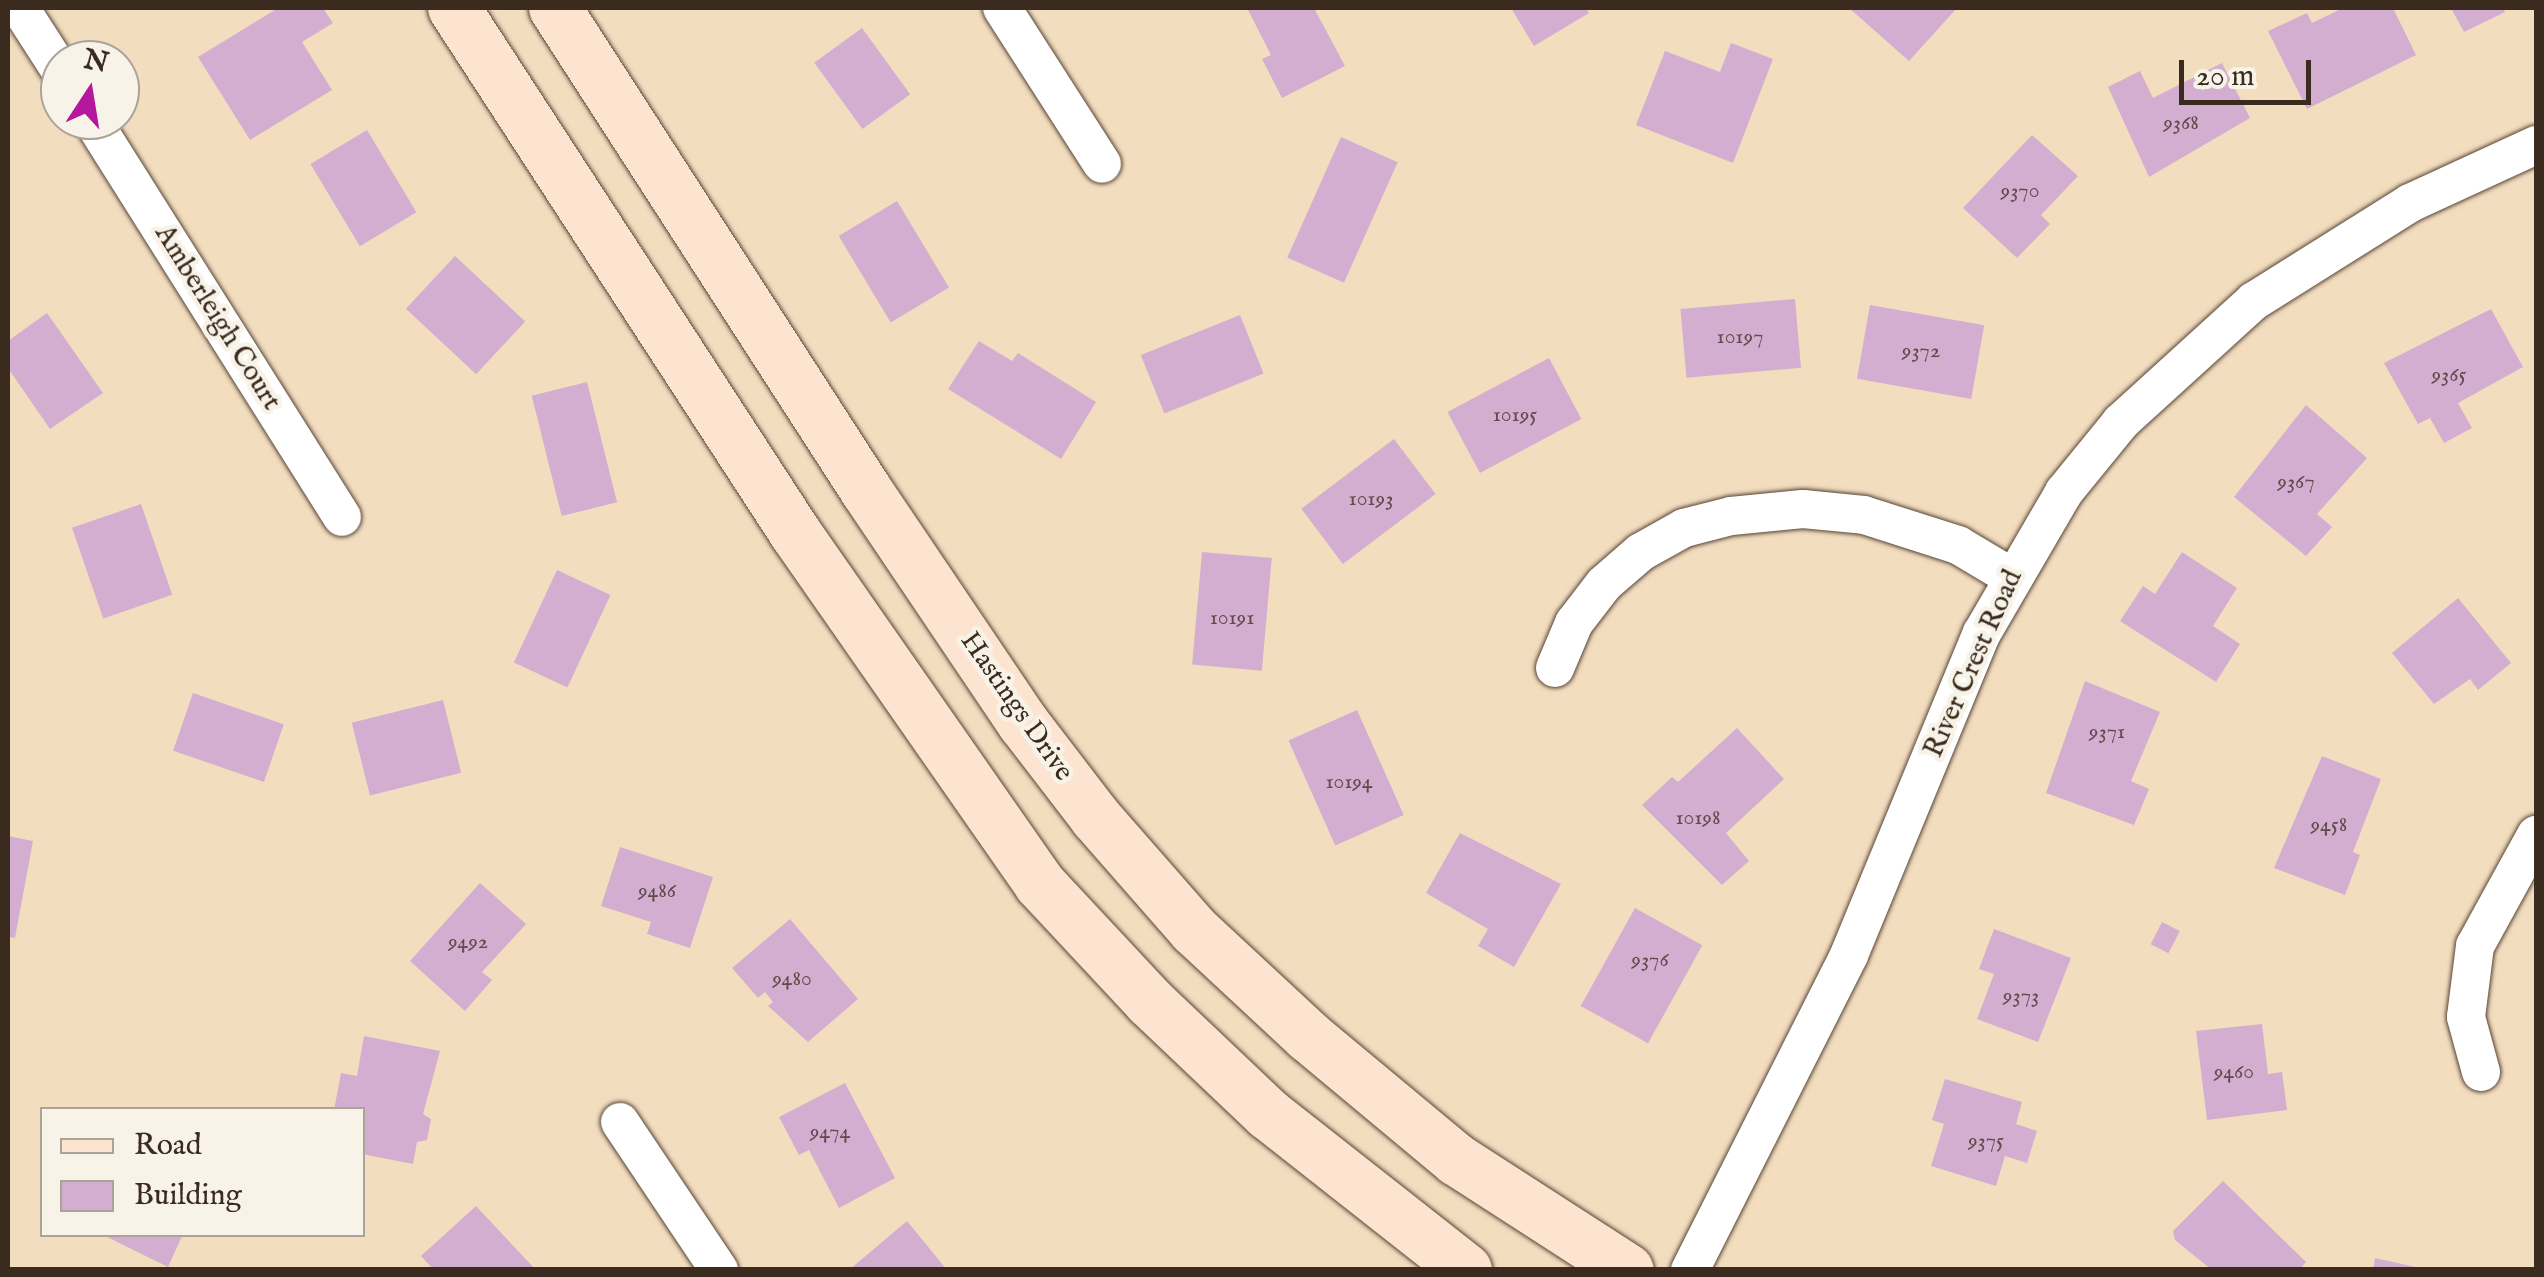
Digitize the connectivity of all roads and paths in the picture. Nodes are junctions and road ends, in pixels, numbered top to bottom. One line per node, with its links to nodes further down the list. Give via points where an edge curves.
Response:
1 (20, 8): 5 (street)
2 (454, 8): 16 (street, via 796,534 1040,884 1268,1114)
3 (555, 8): 17 (street, Hastings Drive, via 887,521 1096,818 1194,930 1308,1036 1457,1160)
4 (1002, 8): 8 (street)
5 (41, 40)
6 (105, 140): 9 (street, Amberleigh Court)
7 (2536, 145): 10 (street, River Crest Road, via 2410,203 2322,254 2228,322 2121,422 2064,492)
8 (1102, 164)
9 (342, 517)
10 (2010, 576): 11 (street, via 1958,545 1864,515 1803,509 1732,516 1684,528 1641,552 1574,623); 18 (street, River Crest Road, via 1849,955)
11 (1555, 668)
12 (2536, 834): 13 (street, via 2476,946 2466,1017)
13 (2481, 1072)
14 (620, 1122): 15 (street)
15 (719, 1270)
16 (1466, 1270)
17 (1628, 1270)
18 (1690, 1270)

